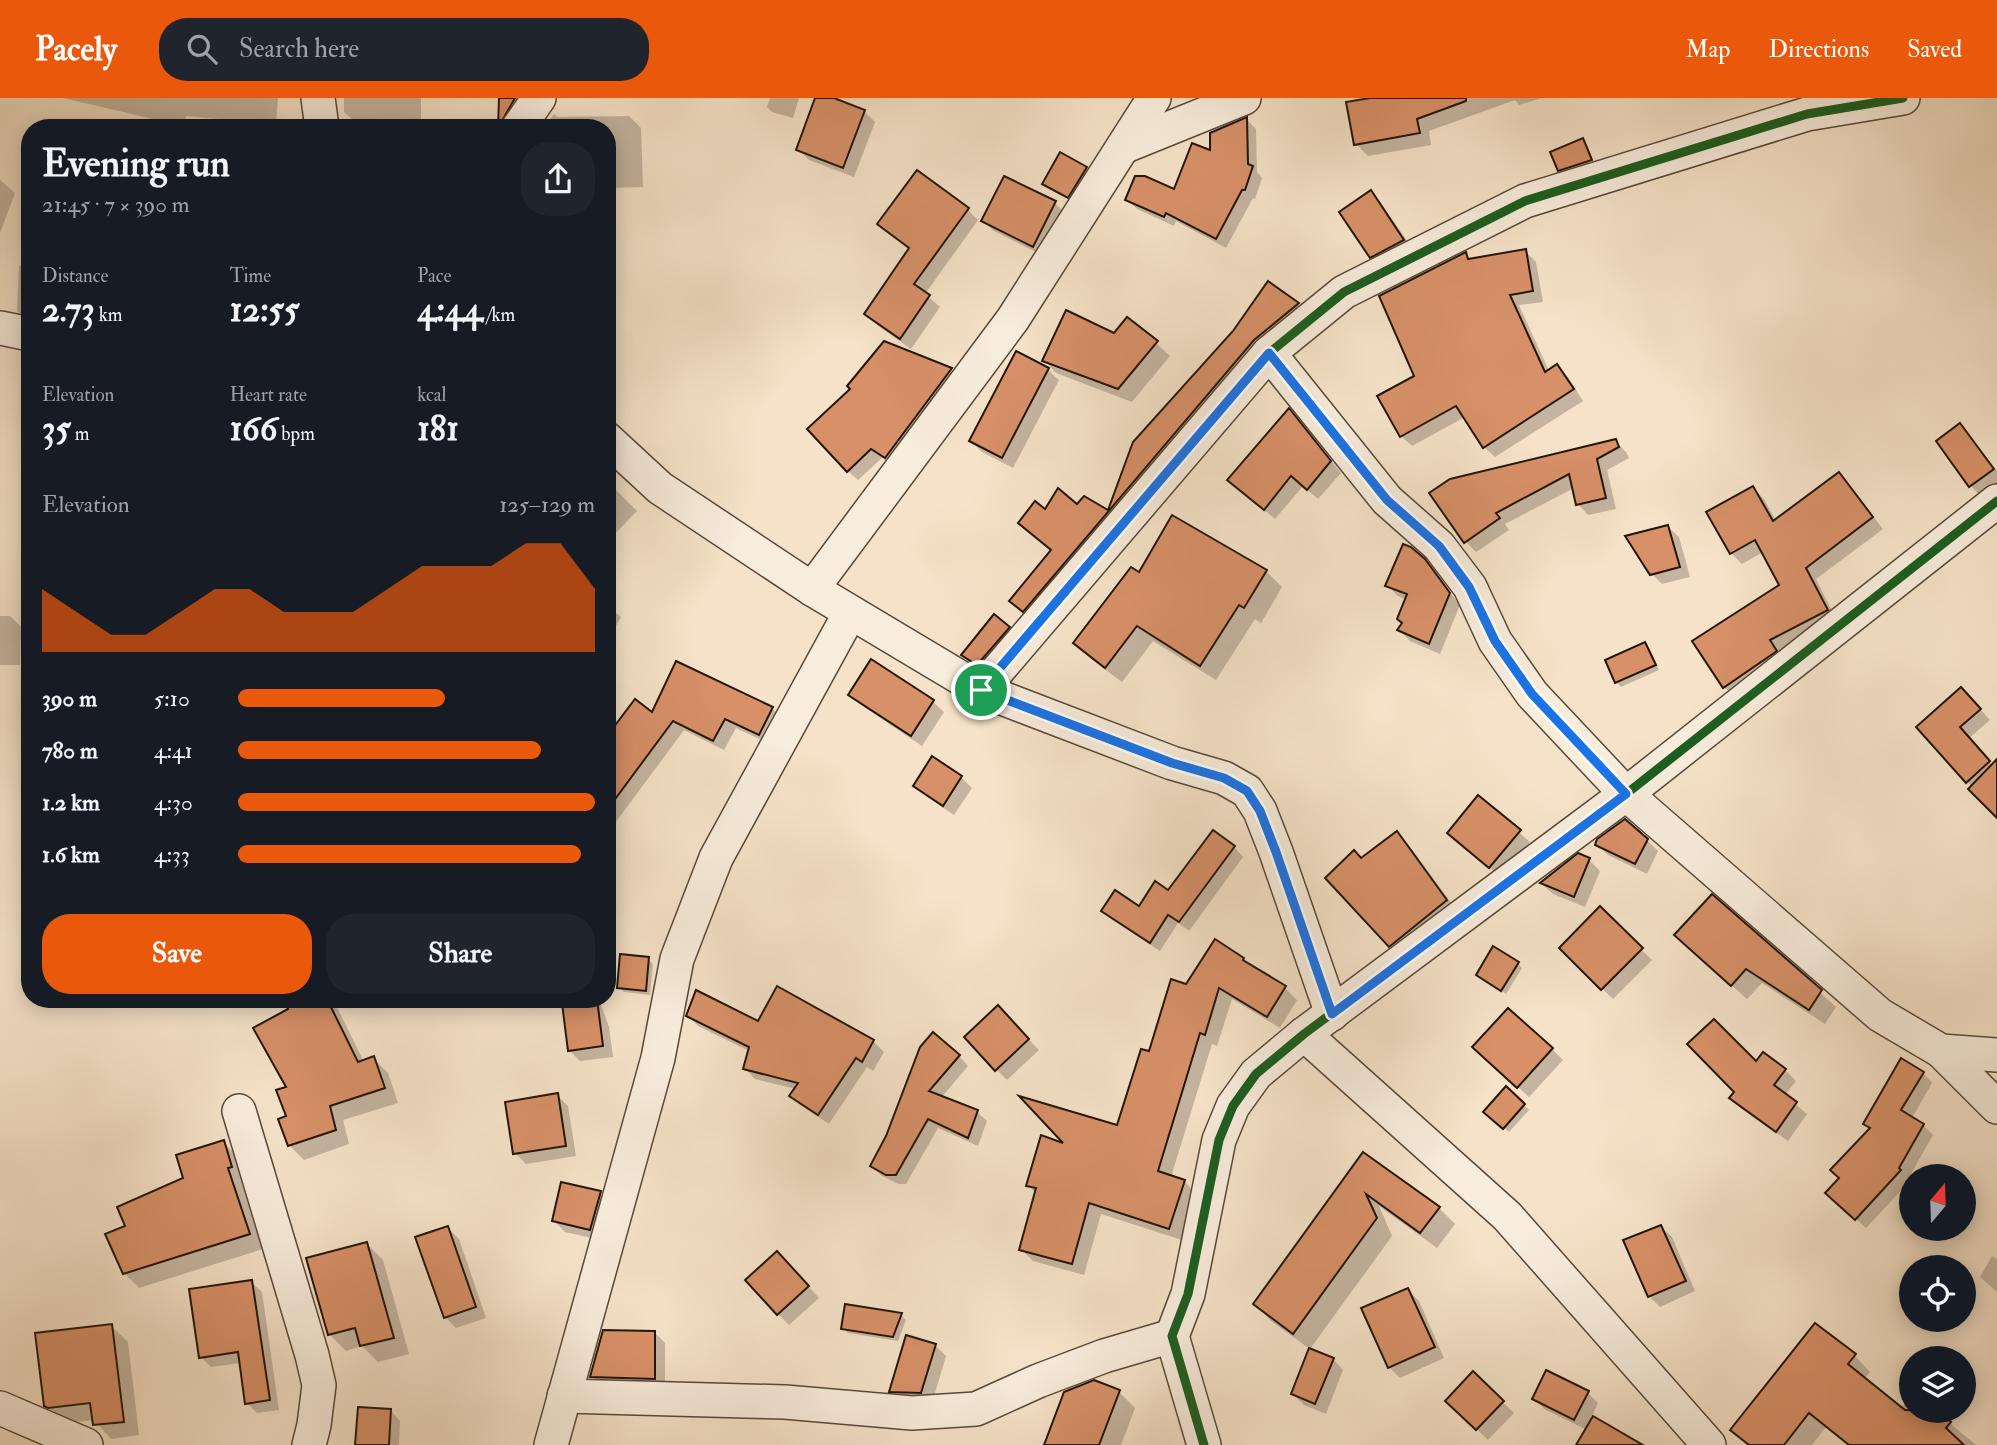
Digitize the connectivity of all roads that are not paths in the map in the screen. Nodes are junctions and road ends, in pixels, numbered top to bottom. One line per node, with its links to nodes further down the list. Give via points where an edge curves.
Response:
1 (318, 98): 6 (street)
2 (539, 98): 7 (street)
3 (1154, 98): 8 (street)
4 (1244, 98): 8 (street)
5 (1903, 98): 11 (street, via 1807,114 1525,201 1344,292)
6 (321, 119)
7 (524, 119)
8 (1123, 147): 14 (street, via 1013,319)
9 (0, 328): 10 (street)
10 (21, 332)
11 (1269, 353): 16 (street); 17 (street, via 1387,500 1439,546 1469,587 1495,641 1532,694)
12 (616, 447): 14 (street, via 660,488)
13 (1997, 501): 17 (street)
14 (812, 589): 15 (street)
15 (850, 613): 16 (street); 25 (street, via 716,858 677,959 658,1058)
16 (981, 690): 18 (street, via 1172,763 1224,778 1247,791 1276,852)
17 (1626, 794): 18 (street); 20 (street, via 1880,1015)
18 (1332, 1014): 19 (street)
19 (1304, 1034): 24 (street, via 1256,1074 1233,1106 1219,1140 1188,1294); 31 (street, via 1507,1216)
20 (1941, 1051): 21 (street); 22 (street)
21 (1997, 1055)
22 (1997, 1107)
23 (239, 1111): 28 (street, via 319,1385)
24 (1172, 1336): 25 (street, via 1104,1356 976,1409 912,1413 785,1402); 30 (street)
25 (564, 1396): 29 (street)
26 (0, 1408): 27 (street)
27 (86, 1445)
28 (309, 1445)
29 (551, 1445)
30 (1204, 1445)
31 (1709, 1445)

